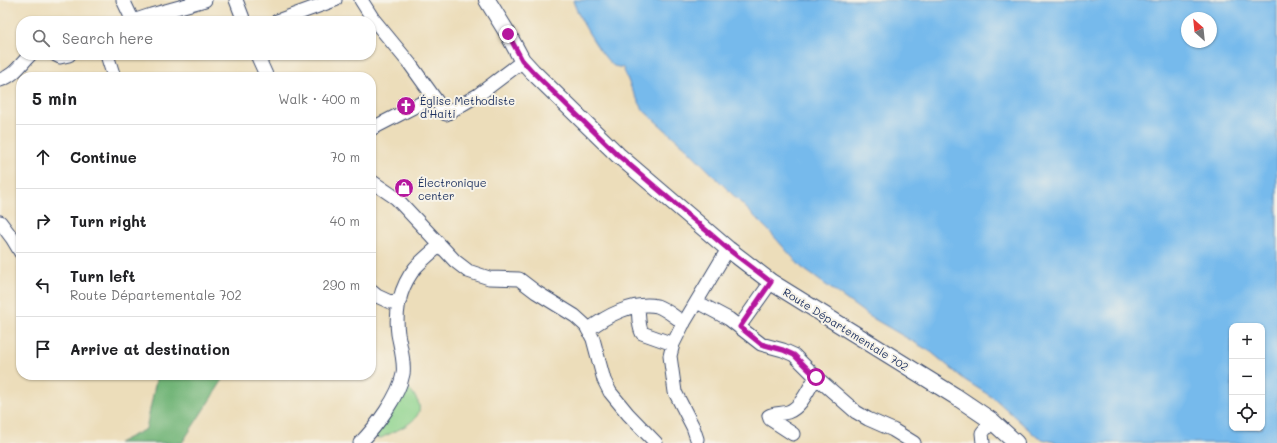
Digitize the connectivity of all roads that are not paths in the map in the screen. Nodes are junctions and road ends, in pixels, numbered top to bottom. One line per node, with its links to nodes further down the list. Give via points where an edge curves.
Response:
1 (123, 0): 7 (street)
2 (205, 0): 8 (street)
3 (236, 0): 9 (street)
4 (335, 0): 10 (street)
5 (361, 0): 11 (street)
6 (487, 0): 16 (main road, Route Départementale 702)
7 (131, 16)
8 (148, 16)
9 (242, 16)
10 (291, 16)
11 (371, 16)
12 (376, 23): 20 (street)
13 (26, 60): 19 (street, via 17,71)
14 (109, 60): 17 (street)
15 (259, 60): 18 (street)
16 (522, 60): 20 (street, via 478,95 446,114); 26 (main road, Route Départementale 702, via 618,155)
17 (112, 72)
18 (264, 72)
19 (0, 80)
20 (433, 97): 21 (street)
21 (376, 126)
22 (376, 184): 25 (street, via 396,198)
23 (0, 222): 24 (street)
24 (16, 245)
25 (440, 245): 29 (street, via 416,267 404,285); 34 (street, via 454,261 468,271 489,278 519,280 575,316)
26 (728, 249): 27 (main road, Route Départementale 702); 30 (street)
27 (771, 282): 33 (street); 37 (main road, Route Départementale 702)
28 (376, 295): 29 (street, via 390,302)
29 (400, 300): 40 (street, via 397,324 404,373 389,405)
30 (697, 302): 32 (street); 33 (street)
31 (638, 306): 32 (street, via 659,307); 34 (street, via 599,321); 35 (street, via 642,333)
32 (684, 323): 35 (street)
33 (740, 327): 36 (street, via 761,344 794,355)
34 (588, 330): 41 (street, via 610,392)
35 (673, 344): 39 (street, via 670,356 675,392)
36 (816, 377): 38 (street, via 798,406 787,412 769,416); 42 (street, via 856,412)
37 (992, 421): 43 (street, via 982,433); 44 (main road, Route Départementale 702)
38 (793, 434)
39 (697, 439)
40 (360, 443)
41 (656, 443)
42 (914, 443)
43 (983, 443)
44 (1016, 443)

